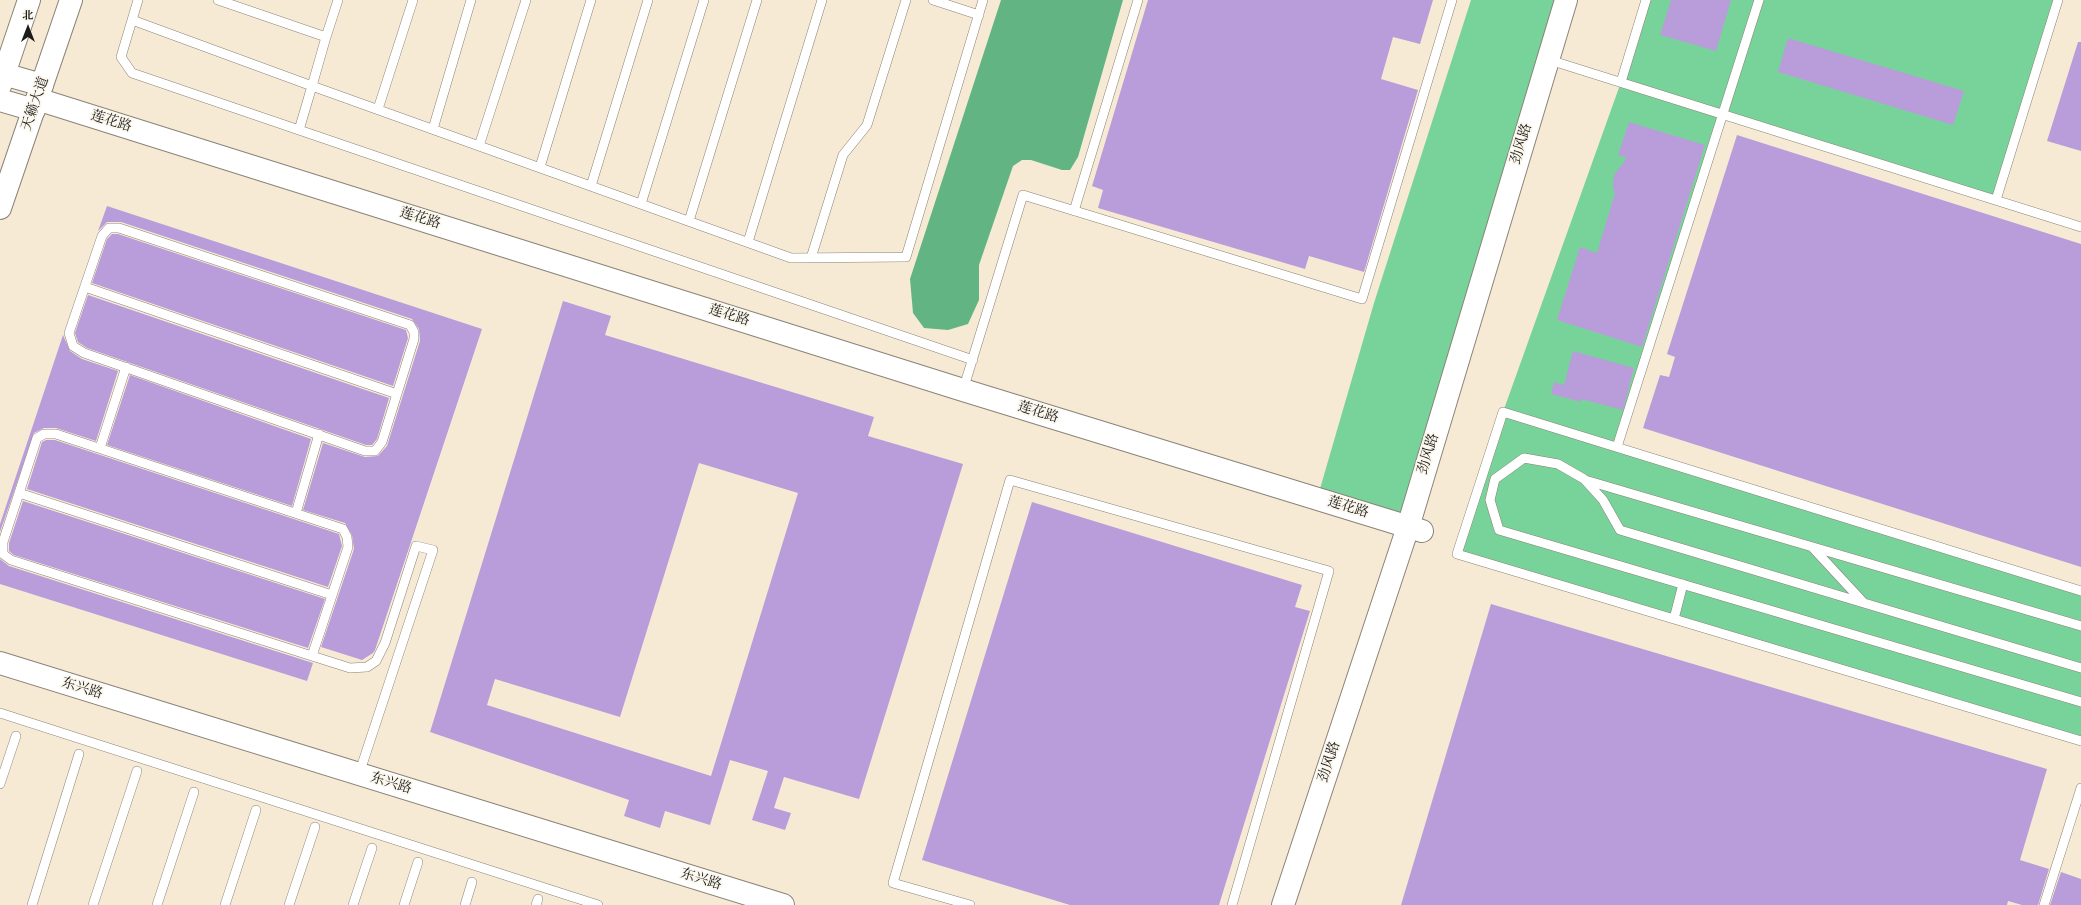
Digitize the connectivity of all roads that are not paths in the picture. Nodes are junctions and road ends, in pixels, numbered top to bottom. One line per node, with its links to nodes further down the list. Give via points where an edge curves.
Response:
1 (29, 0): 28 (street)
2 (71, 0): 31 (street, 天籁大道)
3 (138, 0): 25 (lane)
4 (218, 0): 26 (lane)
5 (338, 0): 26 (lane)
6 (413, 0): 33 (lane)
7 (472, 0): 35 (lane)
8 (526, 0): 37 (lane)
9 (591, 0): 38 (lane)
10 (648, 0): 39 (lane)
11 (704, 0): 41 (lane)
12 (757, 0): 44 (lane)
13 (822, 0): 46 (lane)
14 (906, 0): 47 (lane, via 867,125 843,155)
15 (933, 0): 24 (lane)
16 (983, 0): 24 (lane)
17 (1138, 0): 43 (lane)
18 (1452, 0): 43 (lane, via 1362,299)
19 (1566, 0): 59 (street, 劲风路)
20 (1579, 0): 27 (street, 劲风路)
21 (1646, 0): 29 (lane)
22 (1759, 0): 34 (lane)
23 (2058, 0): 40 (lane)
24 (979, 15): 47 (lane, via 906,257)
25 (132, 20): 30 (lane); 36 (lane, via 121,57 132,73)
26 (326, 37): 30 (lane)
27 (1559, 63): 29 (lane); 59 (street, 劲风路)
28 (1, 77): 31 (street, 莲花路)
29 (1621, 82): 34 (lane)
30 (312, 86): 33 (lane); 36 (lane)
31 (38, 98): 32 (street, 莲花路); 42 (street, 天籁大道); 51 (street, 莲花路)
32 (0, 100)
33 (378, 109): 35 (lane)
34 (1724, 116): 40 (lane); 54 (lane)
35 (433, 129): 37 (lane)
36 (299, 130): 49 (lane)
37 (479, 146): 38 (lane)
38 (540, 167): 39 (lane)
39 (591, 186): 41 (lane)
40 (1996, 200): 45 (lane)
41 (641, 204): 44 (lane)
42 (0, 208)
43 (1074, 211): 49 (lane, via 1023,195)
44 (689, 221): 46 (lane)
45 (2081, 227)
46 (748, 242): 47 (lane, via 791,258)
47 (811, 258)
48 (85, 287): 50 (lane, via 69,333 73,346 84,353); 52 (lane); 52 (lane, via 102,236 109,228 119,228 410,325 414,339)
49 (972, 360): 51 (lane)
50 (126, 367): 53 (lane); 55 (lane)
51 (964, 390): 59 (street, 莲花路)
52 (397, 394): 53 (lane, via 382,442 375,451 365,451)
53 (319, 434): 58 (lane)
54 (1617, 447): 62 (lane); 65 (lane, via 1503,412 1457,554)
55 (100, 448): 57 (lane, via 56,434 44,434 37,438); 58 (lane)
56 (1584, 479): 60 (lane); 61 (lane, via 1558,464 1524,458 1495,479 1490,500 1499,530); 64 (lane, via 1603,500 1620,530)
57 (19, 493): 63 (lane); 67 (lane, via 3,542 3,554 11,560)
58 (296, 513): 63 (lane, via 343,529 347,537 348,547)
59 (1415, 529): 97 (street, 劲风路); 98 (street, 劲风路)
60 (1811, 546): 64 (lane); 66 (lane)
61 (1683, 584): 65 (lane); 70 (lane)
62 (2081, 591)
63 (332, 595): 67 (lane)
64 (1864, 603): 69 (lane)
65 (1674, 619): 73 (lane)
66 (2081, 626)
67 (312, 656): 76 (lane, via 350,668 367,667 376,661 385,643 416,546 433,550)
68 (0, 663): 76 (street, 东兴路)
69 (2081, 668)
70 (2081, 702)
71 (0, 713): 93 (lane)
72 (16, 736): 77 (lane)
73 (2081, 741)
74 (79, 754): 85 (lane)
75 (137, 771): 86 (lane)
76 (359, 774): 94 (street, 东兴路)
77 (0, 784)
78 (2081, 788): 99 (lane)
79 (194, 792): 87 (lane)
80 (256, 810): 88 (lane)
81 (315, 827): 89 (lane)
82 (372, 848): 90 (lane)
83 (418, 862): 91 (lane)
84 (472, 882): 92 (lane)
85 (32, 905)
86 (93, 905)
87 (157, 905)
88 (225, 905)
89 (290, 905)
90 (352, 905)
91 (404, 905)
92 (465, 905)
93 (598, 905)
94 (783, 905)
95 (970, 905): 96 (lane, via 893,883 1010,480 1329,572)
96 (1232, 905)
97 (1283, 905)
98 (1298, 905)
99 (2044, 905)

